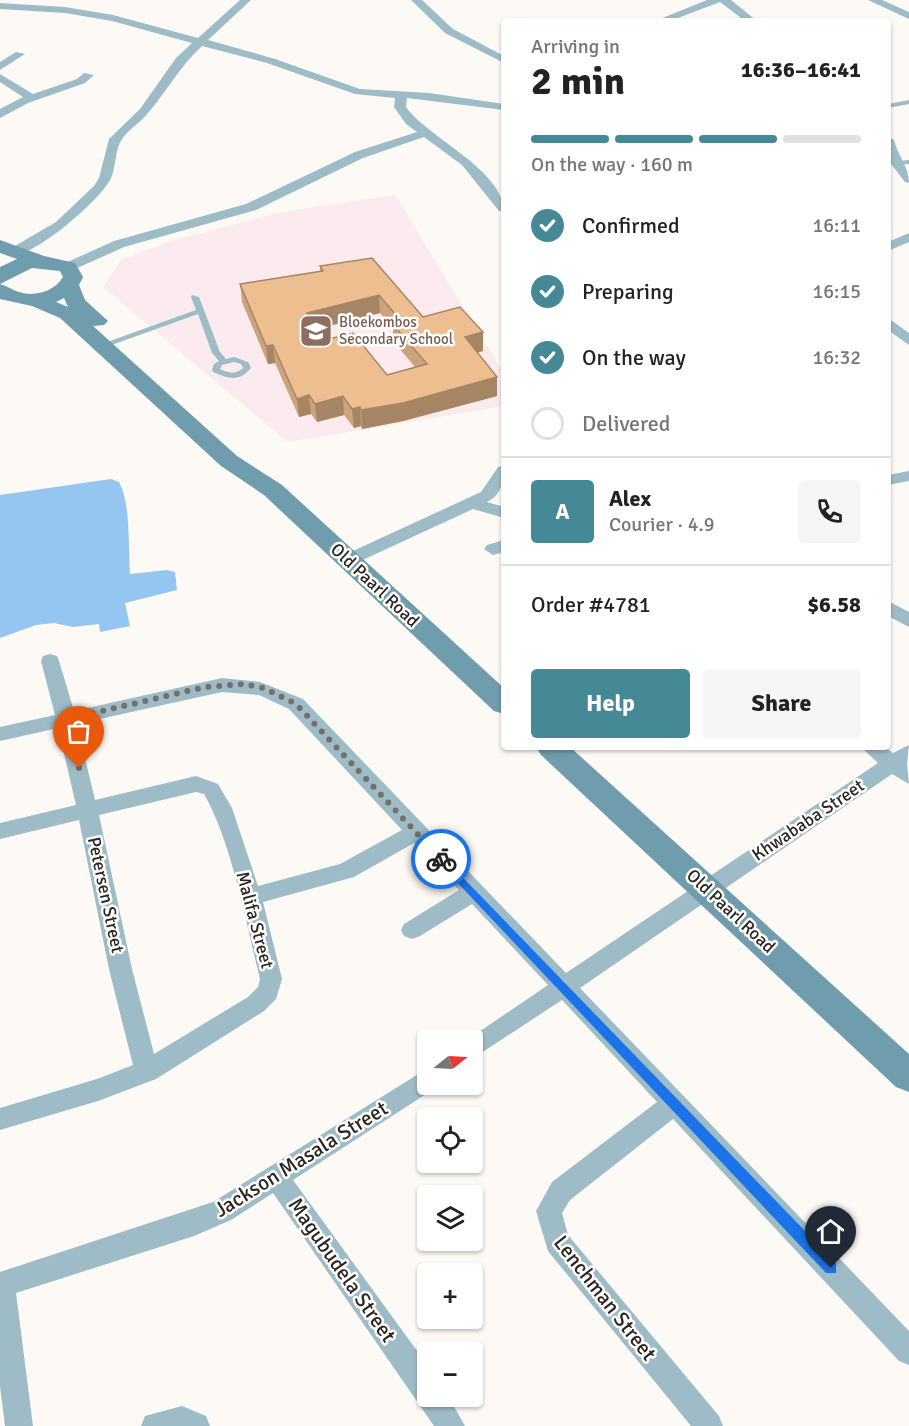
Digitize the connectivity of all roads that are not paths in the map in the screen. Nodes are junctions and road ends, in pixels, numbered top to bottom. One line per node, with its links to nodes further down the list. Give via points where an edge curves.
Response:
1 (246, 0): 12 (street)
2 (416, 0): 14 (street, via 449,31)
3 (674, 0): 8 (street)
4 (716, 0): 8 (street)
5 (724, 0): 11 (street)
6 (873, 0): 9 (street)
7 (0, 6): 12 (street, via 81,12)
8 (688, 9): 10 (street)
9 (909, 16)
10 (667, 18)
11 (748, 18)
12 (202, 41): 18 (street, via 359,93); 32 (street, via 176,66 144,111 114,139 99,188 60,225)
13 (20, 54): 15 (street)
14 (501, 57)
15 (0, 68)
16 (88, 75): 19 (street)
17 (2, 81): 19 (street)
18 (401, 96): 22 (street); 24 (street, via 403,113)
19 (32, 98): 23 (street)
20 (909, 102): 21 (lane)
21 (891, 105)
22 (501, 107)
23 (0, 114)
24 (425, 133): 28 (street, via 466,162); 33 (street, via 350,158 251,207 119,244)
25 (891, 144): 26 (street)
26 (903, 162): 27 (street)
27 (909, 179)
28 (501, 204)
29 (891, 232): 30 (street)
30 (909, 237): 31 (street)
31 (891, 246)
32 (2, 268): 33 (main road, via 40,261); 35 (main road, Old Paarl Road, via 9,296)
33 (68, 277): 35 (main road, via 54,295); 40 (main road, Old Paarl Road, via 76,303)
34 (195, 297): 37 (lane)
35 (27, 299): 36 (main road); 40 (main road, Old Paarl Road, via 67,314)
36 (0, 303)
37 (200, 311): 40 (lane); 41 (lane, via 216,353)
38 (891, 325): 39 (street)
39 (909, 341)
40 (111, 342): 45 (main road, Old Paarl Road, via 229,461 273,490)
41 (223, 361)
42 (501, 475): 43 (street, via 487,496)
43 (472, 503): 44 (street); 45 (street)
44 (501, 512)
45 (348, 560): 49 (main road, Old Paarl Road)
46 (891, 609): 47 (street)
47 (909, 621)
48 (50, 661): 50 (street, Petersen Street)
49 (501, 701)
50 (68, 719): 51 (street); 56 (street, Petersen Street); 58 (street, via 205,687 243,684 264,688 296,704)
51 (0, 734)
52 (554, 750): 59 (main road, Old Paarl Road)
53 (880, 750): 54 (street)
54 (900, 757): 55 (street); 59 (street, Khwababa Street)
55 (909, 776)
56 (88, 809): 57 (street); 61 (street, Malifa Street, via 196,784 211,789 222,808); 65 (street, Petersen Street, via 110,923)
57 (0, 831)
58 (416, 832): 60 (street); 61 (street, via 346,871)
59 (707, 889): 63 (street); 66 (main road, Old Paarl Road)
60 (473, 892): 62 (street); 63 (street)
61 (251, 897): 65 (street, Malifa Street, via 268,959 268,992 256,1004)
62 (412, 930)
63 (567, 988): 64 (street); 68 (street)
64 (483, 1043)
65 (147, 1071): 69 (street, Malifa Street)
66 (909, 1076)
67 (417, 1086): 70 (street, Jackson Masala Street)
68 (675, 1103): 72 (street); 79 (street, Lenchman Street, via 561,1191 549,1211 557,1242)
69 (0, 1119)
70 (277, 1178): 71 (street, Jackson Masala Street, via 195,1223); 73 (street, Magubudela Street)
71 (1, 1285): 75 (street)
72 (909, 1351)
73 (417, 1375)
74 (438, 1407): 78 (street)
75 (19, 1426)
76 (155, 1426): 77 (street, via 182,1420)
77 (196, 1426)
78 (451, 1426)
79 (709, 1426)

